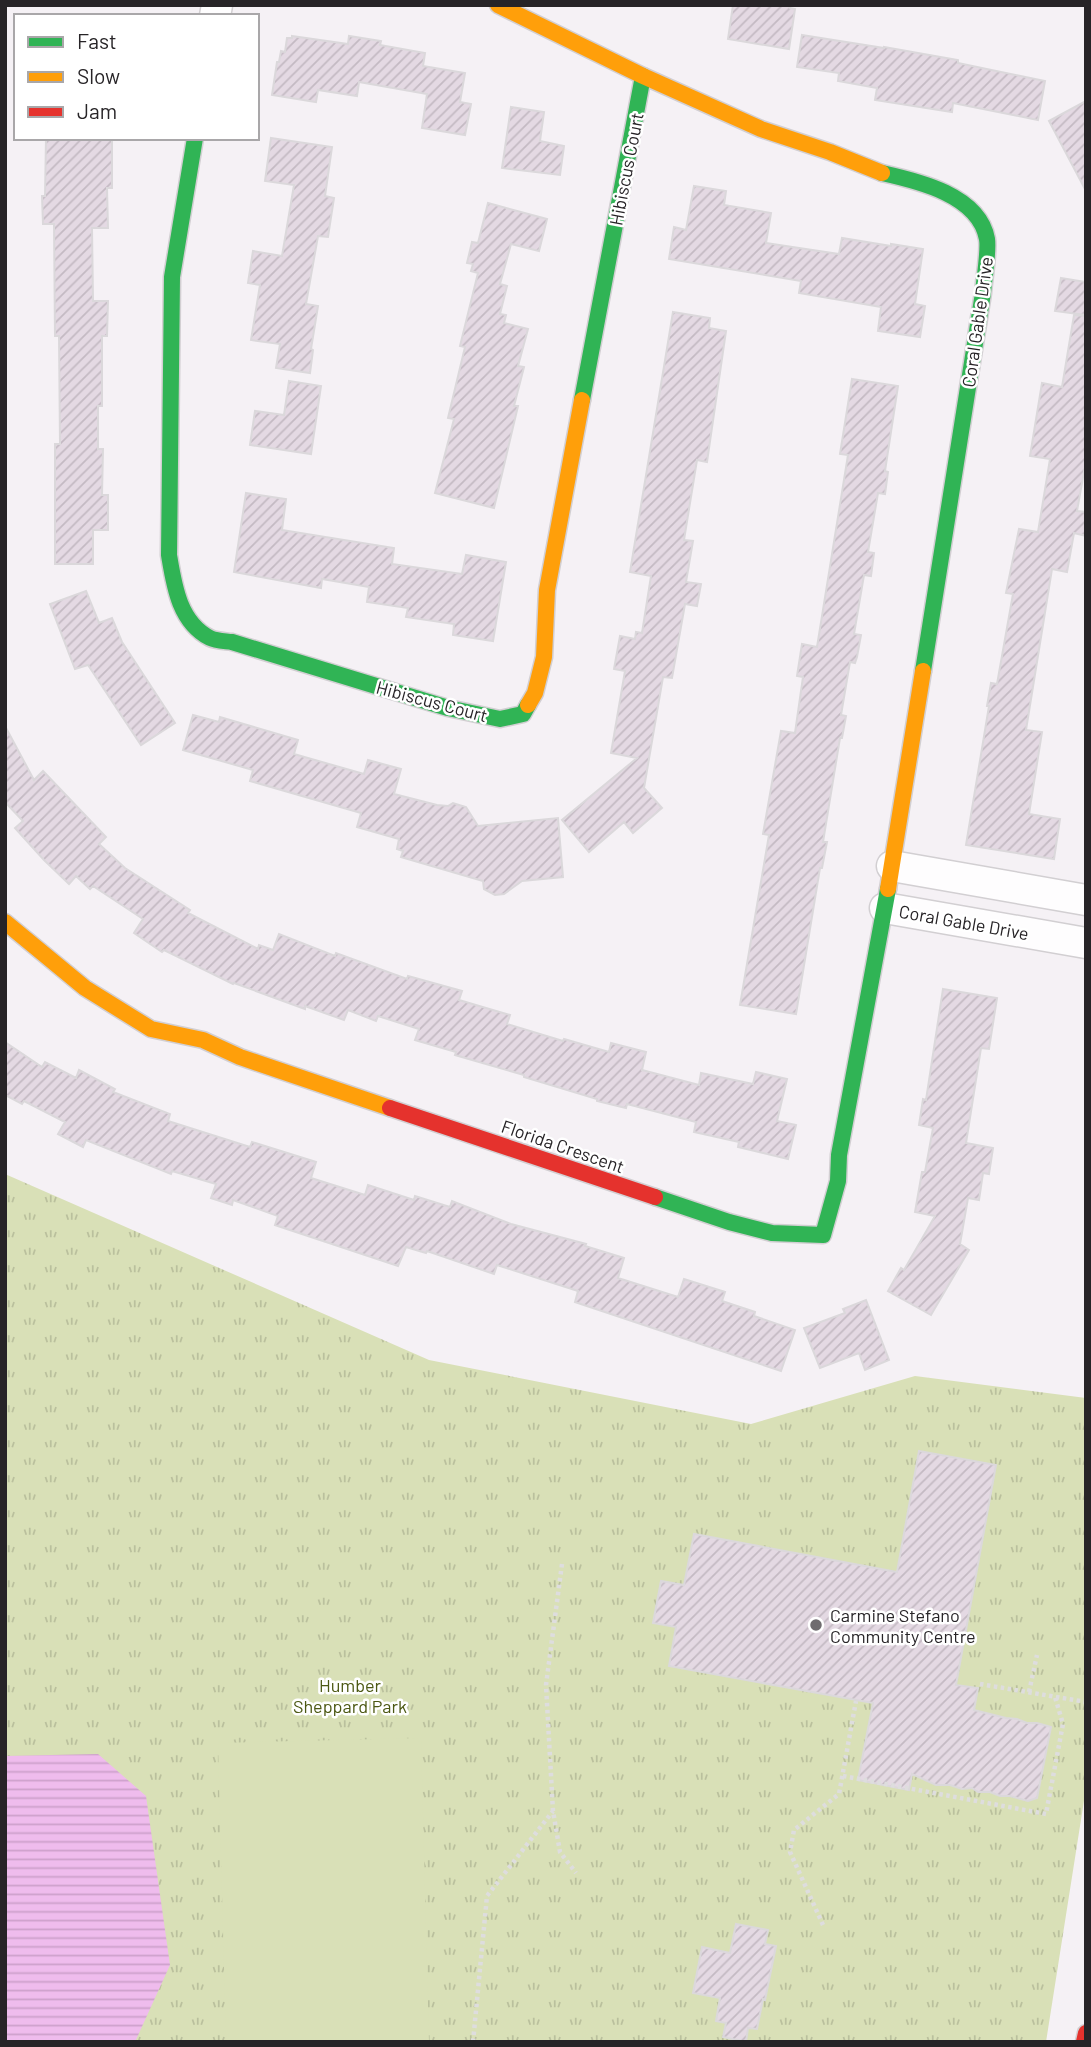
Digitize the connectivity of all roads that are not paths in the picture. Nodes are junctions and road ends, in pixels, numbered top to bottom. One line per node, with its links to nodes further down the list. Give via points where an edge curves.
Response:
1 (498, 5): 2 (street, Coral Gable Drive)
2 (643, 76): 3 (street, Hibiscus Court, via 547,590 544,657 536,693 523,714 500,719 212,639 192,624 176,596 169,555 172,278); 4 (street, Coral Gable Drive, via 761,129 877,172 923,182 957,199 978,218 987,239 983,293)
3 (195, 140)
4 (892, 866): 5 (street); 6 (street, Coral Gable Drive)
5 (1086, 900)
6 (885, 908): 7 (street, Florida Crescent, via 838,1181 822,1235 801,1236 729,1222 266,1066 203,1040 151,1029 85,988); 8 (street, Coral Gable Drive)
7 (5, 922)
8 (1086, 943)
9 (1086, 2032): 10 (street)
10 (1084, 2042)

